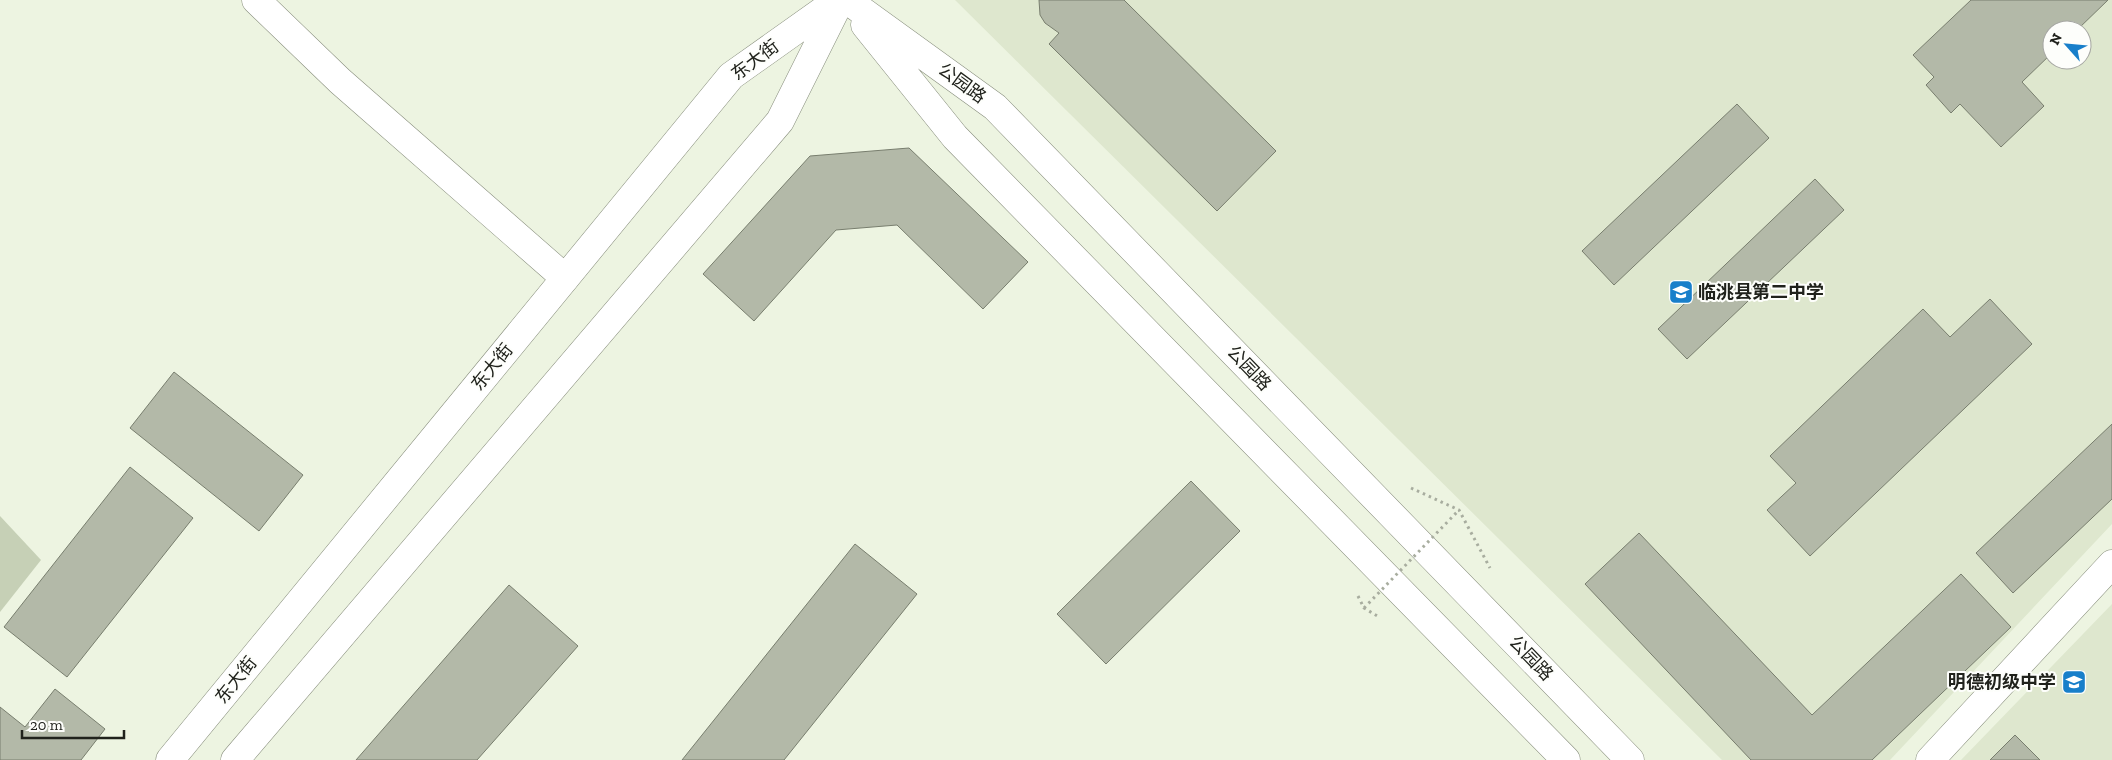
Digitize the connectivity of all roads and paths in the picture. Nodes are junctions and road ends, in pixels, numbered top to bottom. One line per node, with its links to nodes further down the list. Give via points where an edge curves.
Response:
1 (256, 0): 4 (main road, via 340,81)
2 (840, 0): 4 (main road, 东大街, via 731,76); 9 (main road, 东大街, via 780,120)
3 (846, 0): 10 (main road, 公园路, via 955,137); 11 (main road, 公园路, via 995,107)
4 (565, 278): 8 (main road, 东大街)
5 (1459, 510): 7 (path, bridge)
6 (2112, 564): 12 (main road)
7 (1364, 608)
8 (170, 760)
9 (235, 760)
10 (1566, 760)
11 (1630, 760)
12 (1930, 760)

